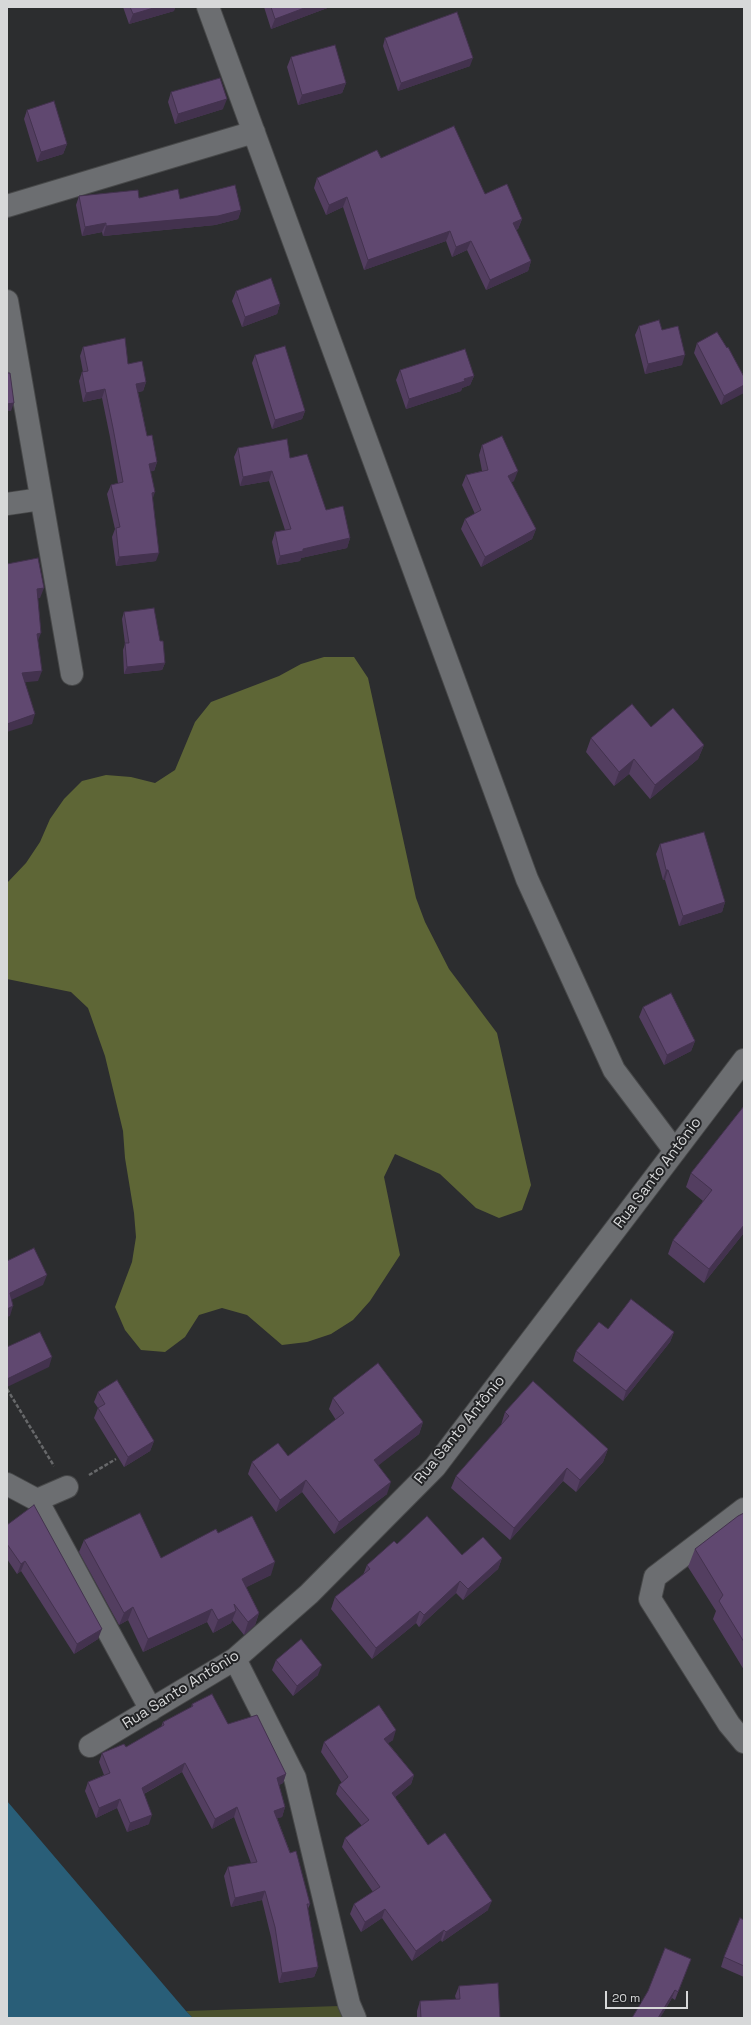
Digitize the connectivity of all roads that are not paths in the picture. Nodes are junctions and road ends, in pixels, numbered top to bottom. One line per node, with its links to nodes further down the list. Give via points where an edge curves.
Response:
1 (208, 7): 2 (street)
2 (254, 132): 3 (street); 9 (street, via 527,879 614,1070)
3 (7, 206)
4 (7, 301): 5 (street)
5 (41, 498): 6 (street); 7 (street)
6 (7, 504)
7 (72, 674)
8 (744, 1060): 9 (street, Rua Santo Antônio)
9 (675, 1151): 14 (street, Rua Santo Antônio, via 435,1467 309,1594)
10 (7, 1484): 12 (street)
11 (67, 1487): 12 (street)
12 (37, 1500): 15 (street)
13 (744, 1509): 16 (street, via 656,1577 650,1598 729,1724)
14 (235, 1659): 15 (street, Rua Santo Antônio); 18 (street, via 295,1778 349,2004)
15 (151, 1710): 17 (street, Rua Santo Antônio)
16 (744, 1742)
17 (90, 1746)
18 (355, 2018)

